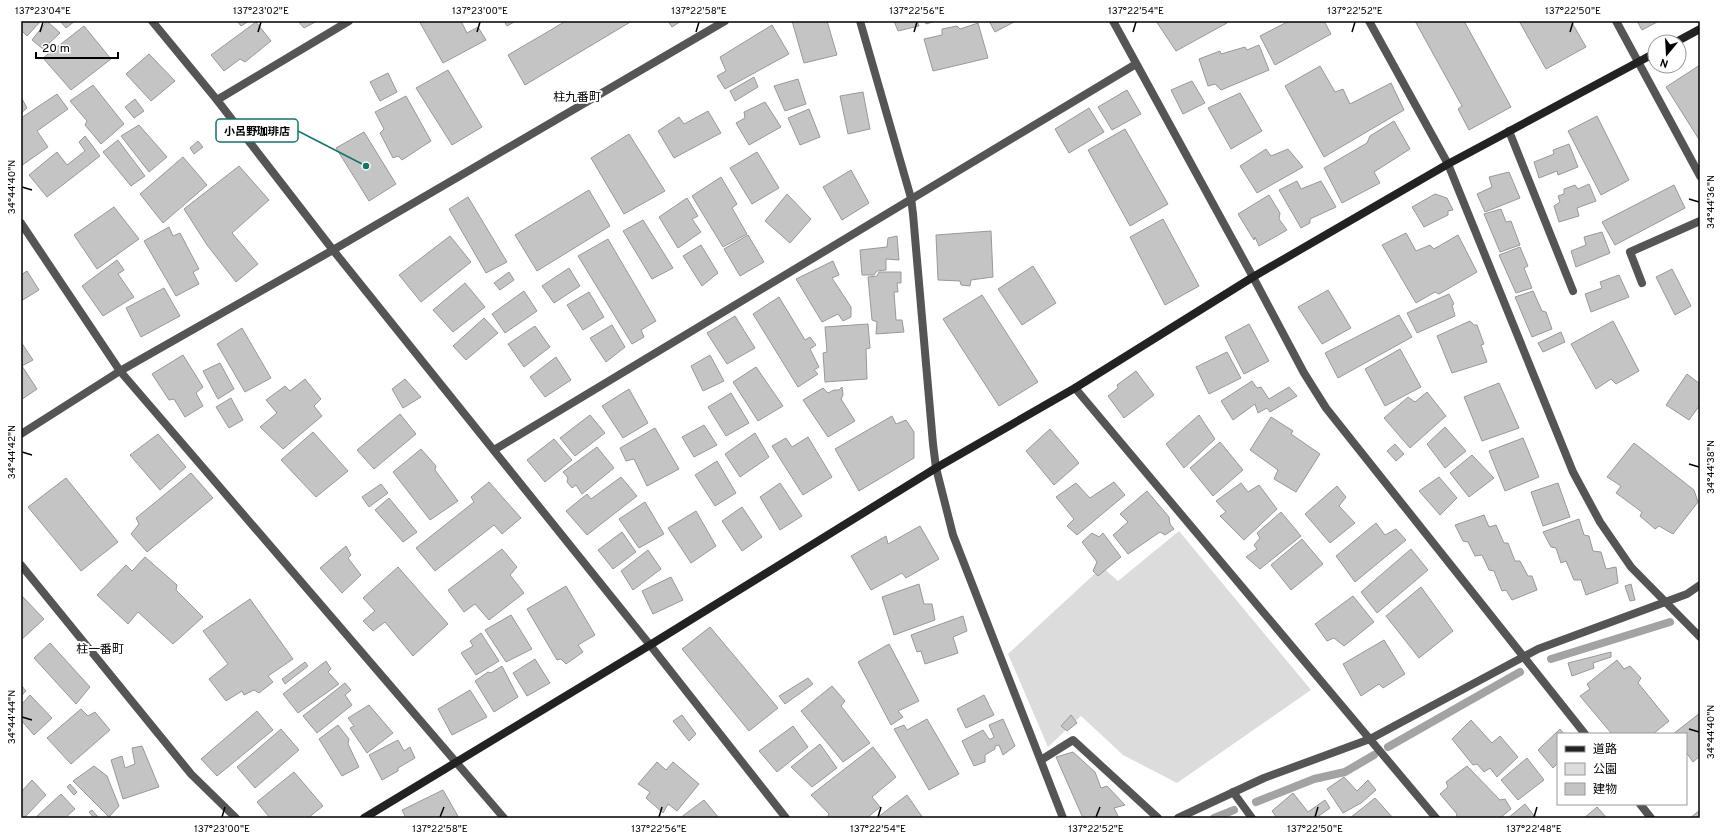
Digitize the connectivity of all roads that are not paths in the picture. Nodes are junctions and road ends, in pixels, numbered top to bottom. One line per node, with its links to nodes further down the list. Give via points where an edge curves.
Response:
1 (152, 21): 13 (street)
2 (349, 21): 13 (street)
3 (725, 21): 20 (street)
4 (860, 21): 17 (street)
5 (1113, 21): 12 (street)
6 (1369, 21): 15 (street)
7 (1616, 21): 11 (street)
8 (1700, 29): 9 (street)
9 (1687, 36)
10 (1647, 58): 11 (street)
11 (1639, 62): 14 (street); 16 (street)
12 (1136, 64): 17 (street); 21 (street)
13 (217, 100): 20 (street)
14 (1509, 131): 15 (street); 23 (street)
15 (1448, 164): 21 (street); 31 (street, via 1574,472 1600,522 1631,567)
16 (1700, 176)
17 (911, 198): 27 (street); 28 (street)
18 (1700, 221): 22 (street, via 1630,252)
19 (21, 223): 24 (street)
20 (333, 250): 24 (street); 27 (street)
21 (1253, 277): 25 (street); 34 (street, via 1304,374 1326,408)
22 (1642, 283)
23 (1573, 291)
24 (120, 371): 26 (street); 38 (street)
25 (1075, 388): 28 (street); 36 (street)
26 (21, 434)
27 (494, 450): 33 (street)
28 (936, 468): 33 (street); 37 (street, via 954,535)
29 (21, 565): 41 (street, via 191,774)
30 (1700, 585): 31 (street, via 1687,594)
31 (1666, 601): 32 (street); 34 (street)
32 (1700, 637)
33 (650, 645): 38 (street); 44 (street)
34 (1523, 656): 35 (street); 36 (street)
35 (1584, 733)
36 (1370, 739): 39 (street); 49 (street)
37 (1041, 760): 45 (street); 46 (street, via 1073,740)
38 (455, 763): 42 (street); 43 (street)
39 (1233, 792): 47 (street); 48 (street)
40 (1641, 805): 50 (street)
41 (236, 818)
42 (364, 818)
43 (504, 818)
44 (786, 818)
45 (1063, 818)
46 (1158, 818)
47 (1178, 818)
48 (1252, 818)
49 (1436, 818)
50 (1651, 818)

